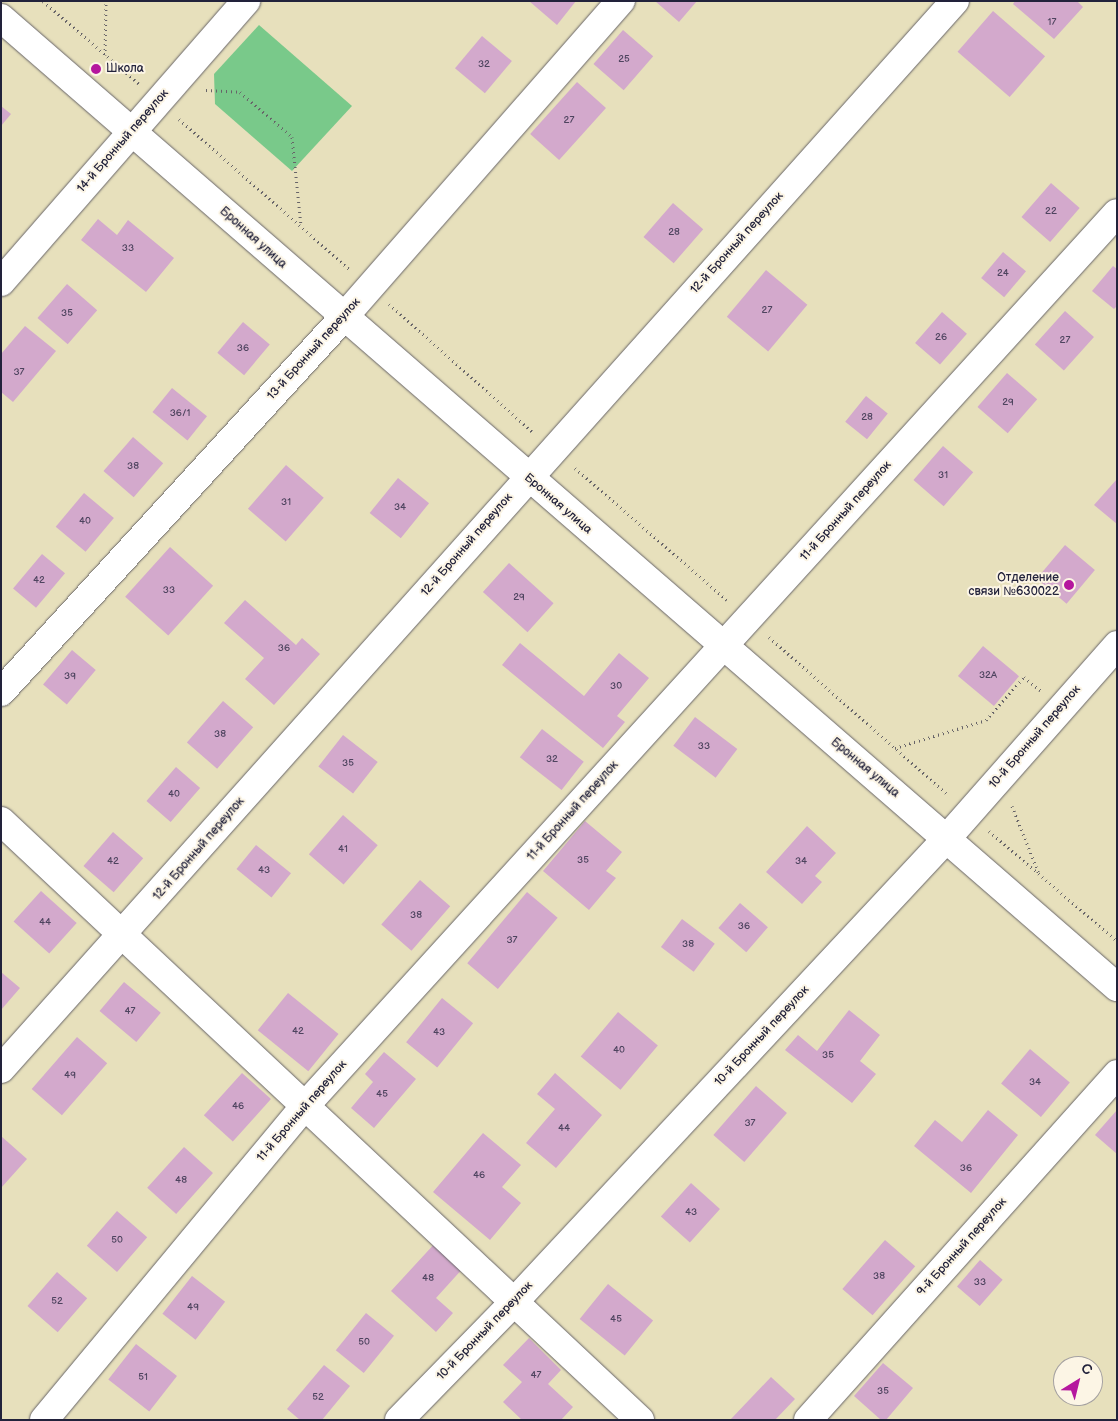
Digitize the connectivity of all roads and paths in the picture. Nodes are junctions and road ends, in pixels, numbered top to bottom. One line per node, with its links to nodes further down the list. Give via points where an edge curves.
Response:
1 (43, 1): 7 (path)
2 (106, 1): 7 (path)
3 (246, 1): 9 (street, 14-й Бронный переулок)
4 (622, 1): 14 (street, 13-й Бронный переулок)
5 (955, 1): 16 (street, 12-й Бронный переулок)
6 (1, 18): 10 (street, Бронная улица)
7 (105, 55): 9 (path)
8 (203, 90): 12 (path, via 240,92 292,137)
9 (158, 100): 10 (street, 14-й Бронный переулок); 12 (path)
10 (131, 130): 13 (street, 14-й Бронный переулок); 15 (street, Бронная улица)
11 (1117, 213): 18 (street, 11-й Бронный переулок)
12 (301, 226): 14 (path)
13 (1, 282)
14 (370, 287): 15 (street, 13-й Бронный переулок); 16 (path)
15 (343, 318): 17 (street, Бронная улица); 21 (street, 13-й Бронный переулок)
16 (552, 449): 17 (street, 12-й Бронный переулок); 18 (path)
17 (527, 477): 20 (street, Бронная улица); 29 (street, 12-й Бронный переулок)
18 (748, 619): 20 (street, 11-й Бронный переулок); 23 (path)
19 (1117, 645): 22 (street, 10-й Бронный переулок)
20 (722, 647): 27 (street, Бронная улица); 34 (street, 11-й Бронный переулок)
21 (1, 692)
22 (1072, 696): 23 (path, via 1046,695 1024,677 986,720); 24 (street, 10-й Бронный переулок)
23 (894, 748): 25 (path)
24 (1000, 778): 25 (street, 10-й Бронный переулок); 28 (path)
25 (969, 814): 27 (street, 10-й Бронный переулок); 28 (path)
26 (1, 821): 29 (street)
27 (948, 837): 31 (street, Бронная улица); 35 (street, 10-й Бронный переулок)
28 (1040, 875): 30 (path)
29 (124, 934): 32 (street, 12-й Бронный переулок); 34 (street)
30 (1117, 941)
31 (1117, 987)
32 (1, 1069)
33 (1117, 1074): 39 (street, 9-й Бронный переулок)
34 (304, 1107): 35 (street); 36 (street, 11-й Бронный переулок)
35 (515, 1301): 37 (street, 10-й Бронный переулок); 38 (street)
36 (44, 1420)
37 (399, 1420)
38 (640, 1420)
39 (808, 1420)

